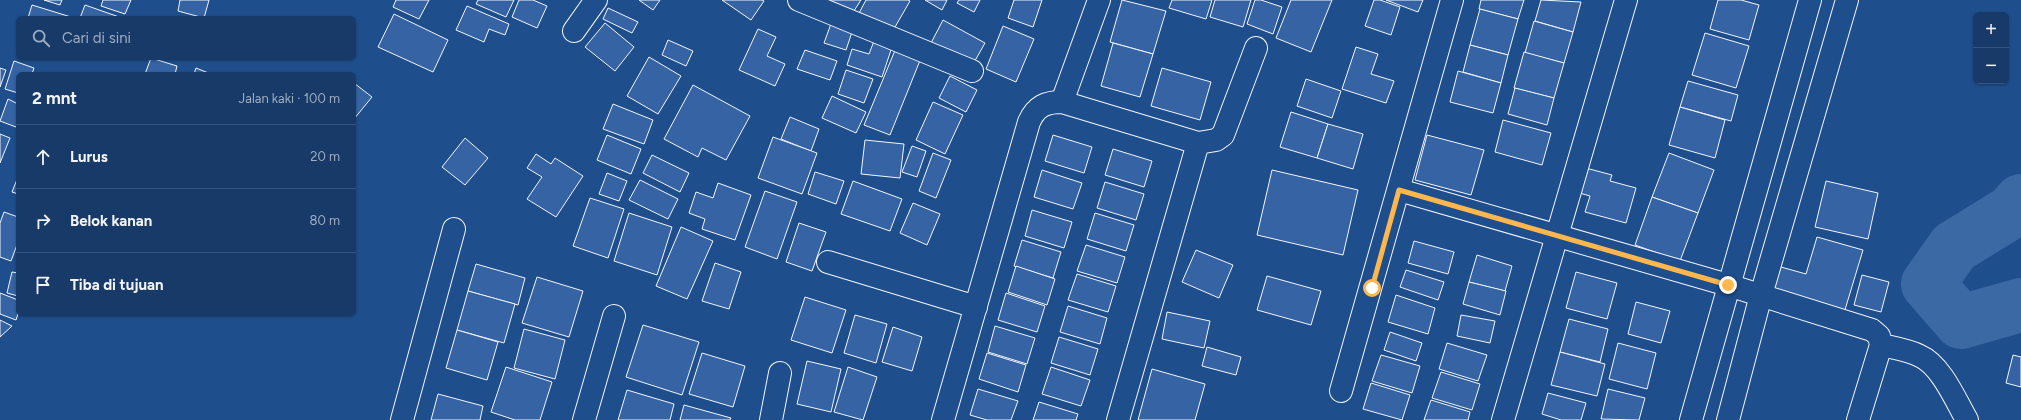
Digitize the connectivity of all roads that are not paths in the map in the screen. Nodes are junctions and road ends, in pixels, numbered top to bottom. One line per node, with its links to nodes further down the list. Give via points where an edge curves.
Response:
1 (596, 0): 8 (street)
2 (799, 0): 10 (street)
3 (1099, 0): 11 (street)
4 (1452, 0): 13 (street)
5 (1626, 0): 15 (street)
6 (1810, 0): 17 (street)
7 (1847, 0): 18 (street)
8 (574, 31)
9 (1256, 48): 12 (street, via 1223,135 1216,140)
10 (972, 71)
11 (1062, 102): 12 (street); 19 (street, via 1041,105 1030,122)
12 (1198, 143): 28 (street)
13 (1399, 190): 15 (street); 23 (street)
14 (454, 229): 24 (street)
15 (1557, 236): 17 (street); 29 (street)
16 (828, 262): 19 (street)
17 (1728, 285): 18 (street); 30 (street)
18 (1762, 295): 21 (street, via 1872,330 1879,336); 31 (street)
19 (976, 307): 27 (street)
20 (614, 316): 25 (street)
21 (1881, 345): 32 (street); 33 (street, via 1922,356 1937,368)
22 (780, 373): 26 (street)
23 (1341, 391)
24 (402, 420)
25 (584, 420)
26 (771, 420)
27 (943, 420)
28 (1118, 420)
29 (1503, 420)
30 (1691, 420)
31 (1728, 420)
32 (1858, 420)
33 (1967, 420)

